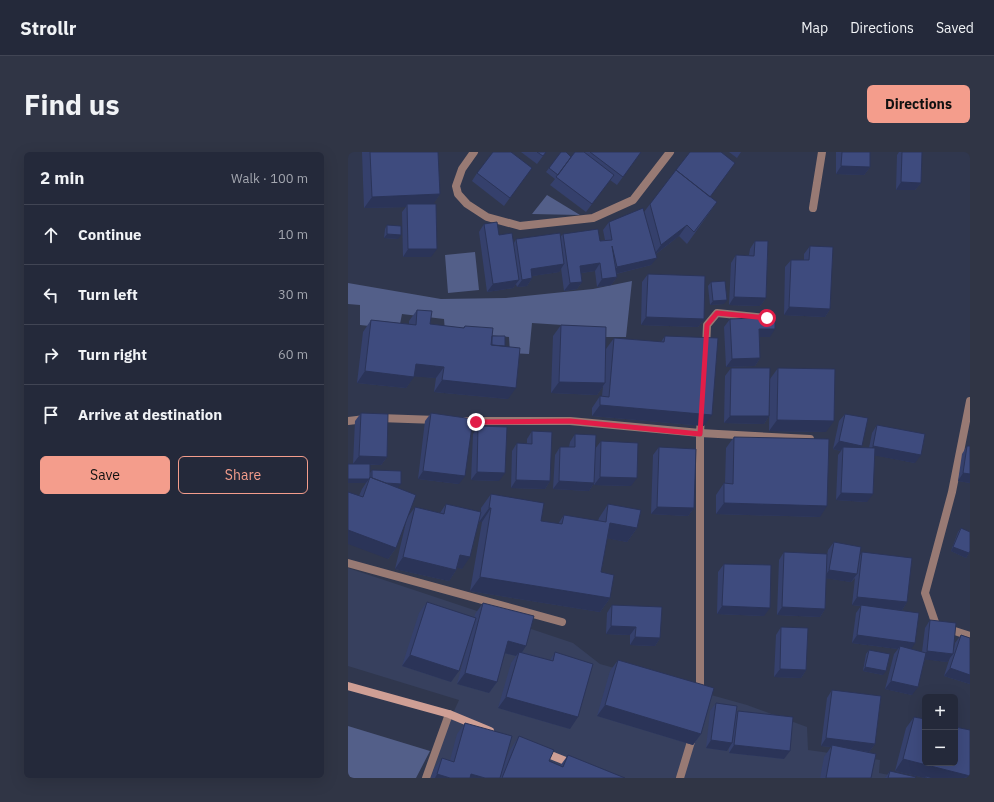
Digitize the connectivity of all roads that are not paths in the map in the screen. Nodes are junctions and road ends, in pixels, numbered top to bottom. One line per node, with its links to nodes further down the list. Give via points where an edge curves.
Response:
1 (474, 152): 2 (street, via 462,169 456,186 458,194 466,204 487,217 520,226 593,218 633,200)
2 (670, 152)
3 (822, 152): 4 (street)
4 (813, 208)
5 (767, 318): 6 (street, via 717,313 707,325)
6 (705, 356)
7 (970, 401): 14 (street, via 952,492 925,594 936,625)
8 (702, 410): 10 (street)
9 (348, 421): 10 (street, via 382,418 476,422 570,421)
10 (700, 434): 11 (street); 16 (street)
11 (819, 439)
12 (348, 563): 13 (street)
13 (562, 622)
14 (970, 636)
15 (348, 686): 17 (main road)
16 (699, 705)
17 (449, 714): 19 (main road); 22 (street)
18 (695, 728): 23 (street)
19 (499, 735)
20 (535, 749): 21 (main road)
21 (578, 766)
22 (426, 778)
23 (680, 778)

